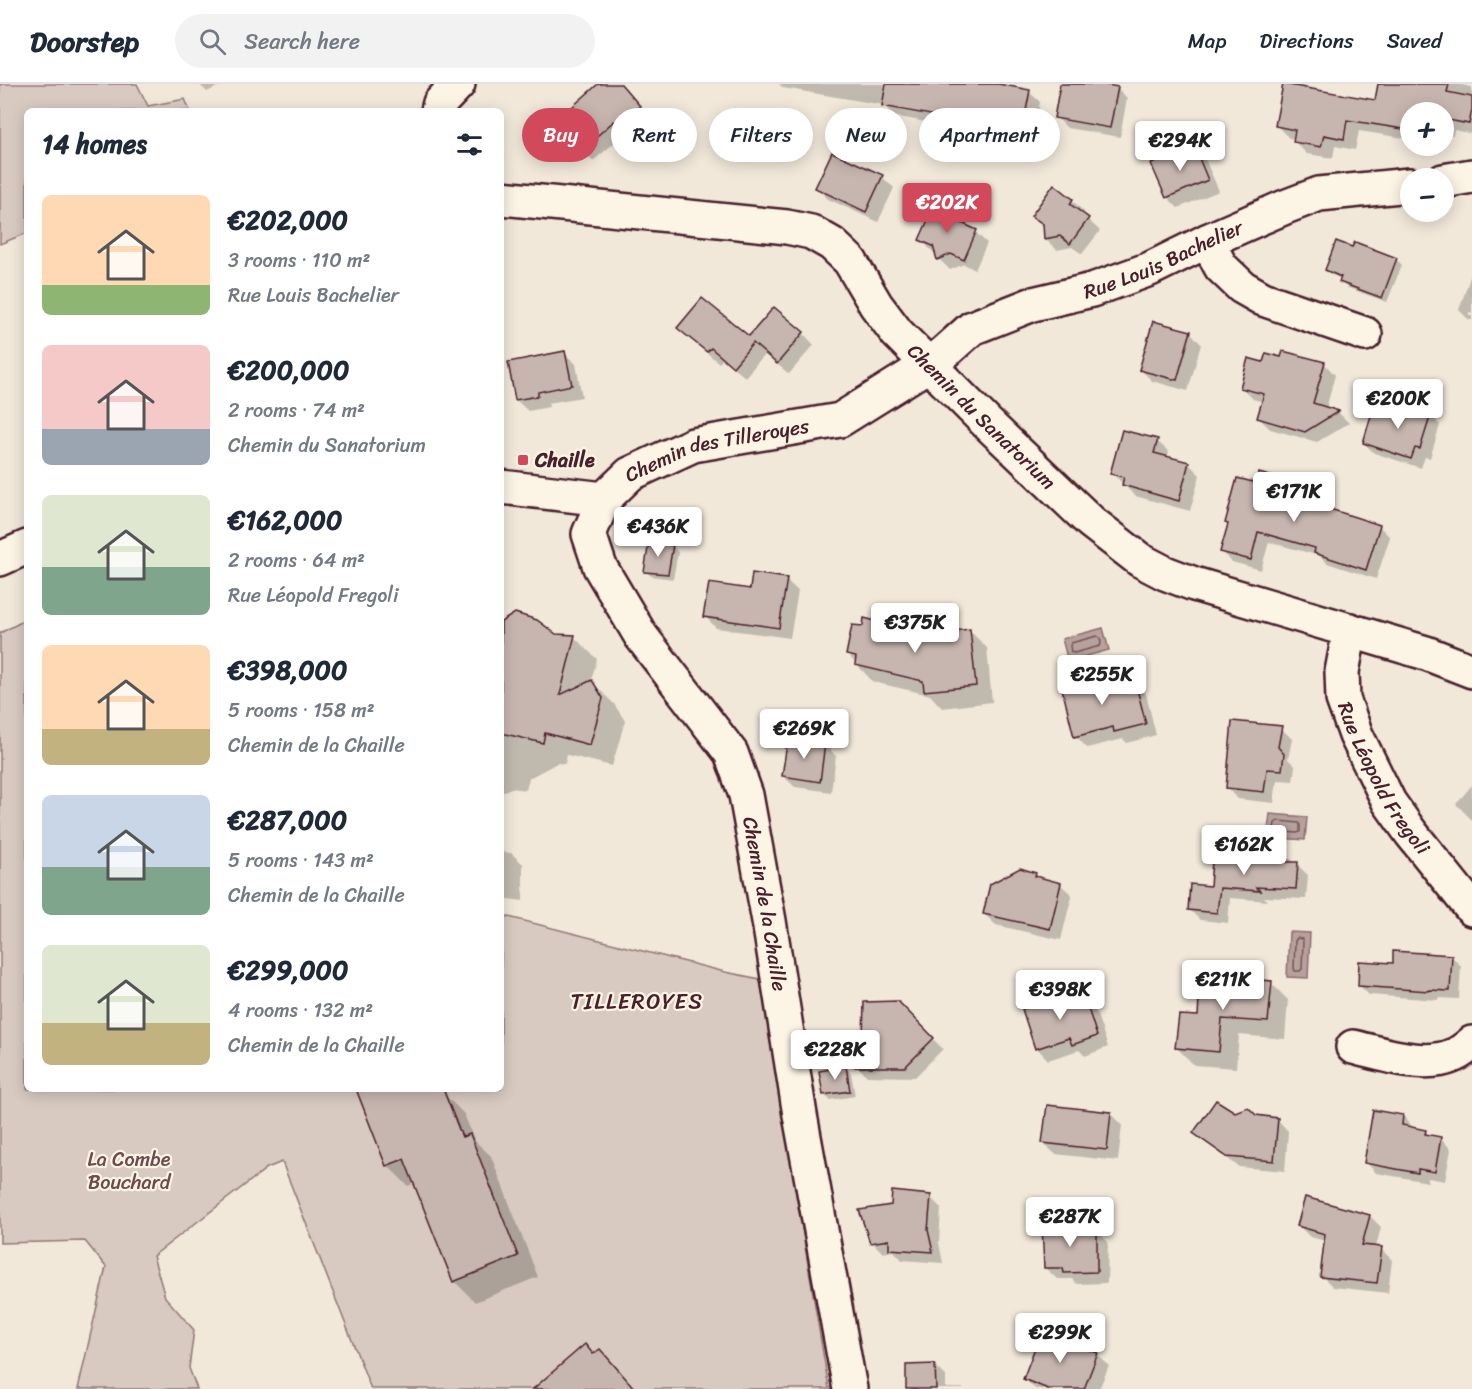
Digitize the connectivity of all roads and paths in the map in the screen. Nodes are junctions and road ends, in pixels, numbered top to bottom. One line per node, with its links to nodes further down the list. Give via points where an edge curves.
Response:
1 (458, 84): 2 (street)
2 (439, 108)
3 (1472, 176): 4 (street)
4 (1454, 179)
5 (1400, 185): 7 (street, Rue Louis Bachelier, via 1319,194)
6 (504, 198): 9 (street, Chemin du Sanatorium, via 811,232 850,261 876,305)
7 (1207, 241): 8 (street, via 1221,267 1242,287 1263,299); 9 (street, Rue Louis Bachelier, via 1150,269 1092,290 1033,304 972,328)
8 (1365, 334)
9 (928, 365): 11 (street, Chemin des Tilleroyes, via 840,420 693,444 630,474); 14 (street, Chemin du Sanatorium, via 1091,522 1140,560 1194,584)
10 (504, 487): 11 (street, Chemin des Tilleroyes)
11 (604, 499): 19 (street, Chemin de la Chaille, via 589,534 600,567 641,636 731,753 746,795)
12 (24, 548): 13 (street)
13 (0, 559)
14 (1350, 630): 15 (street, Chemin du Sanatorium); 16 (street, Rue Léopold Fregoli, via 1342,672 1343,699 1356,735 1389,802)
15 (1472, 671)
16 (1472, 909)
17 (1472, 1043): 18 (street, via 1452,1056 1431,1061)
18 (1353, 1047)
19 (850, 1389)

